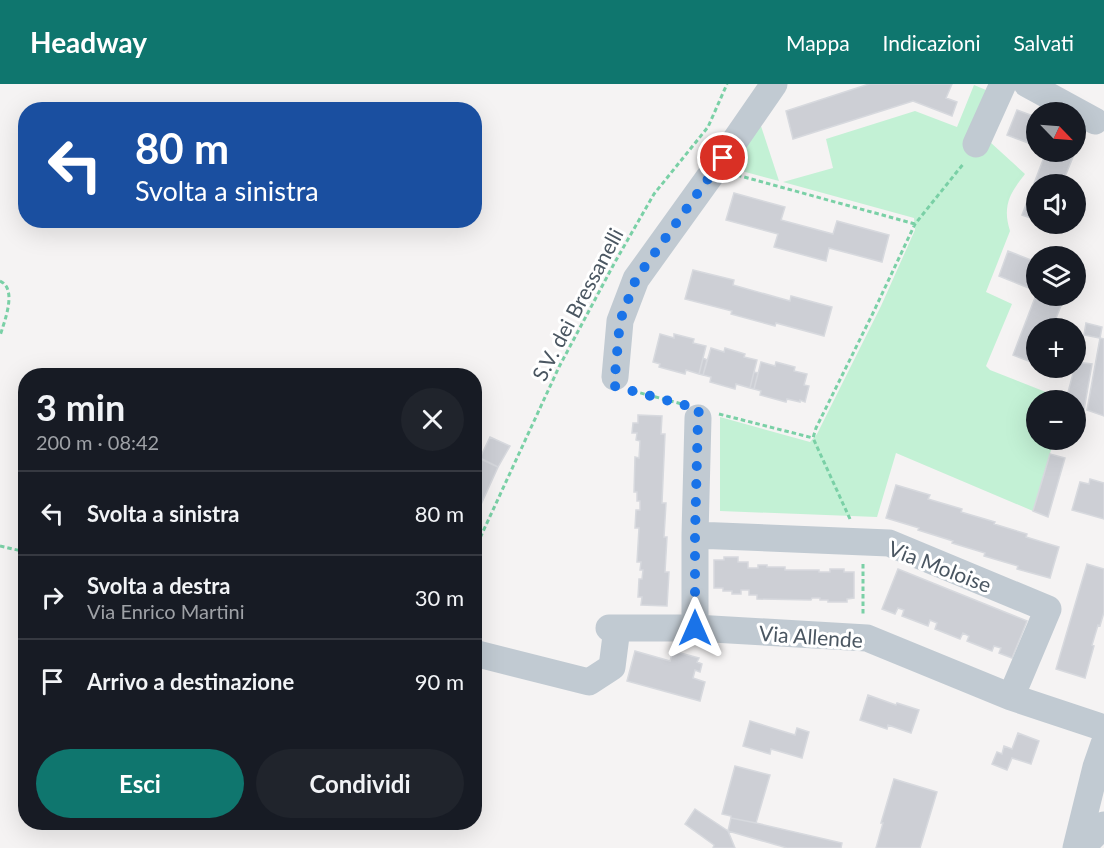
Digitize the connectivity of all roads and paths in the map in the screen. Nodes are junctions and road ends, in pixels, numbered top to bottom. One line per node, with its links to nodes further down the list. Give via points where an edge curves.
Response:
1 (727, 84): 14 (path, S.V. dei Bressanelli, via 708,127 654,194 615,262 559,366)
2 (774, 84): 7 (street)
3 (1003, 84): 6 (street)
4 (1027, 84): 5 (street)
5 (1095, 121)
6 (976, 144): 8 (path)
7 (715, 168): 8 (path); 11 (street, via 636,279 620,321)
8 (915, 224): 13 (path)
9 (0, 281): 10 (path, via 9,290 9,305)
10 (0, 336)
11 (615, 377): 12 (path, via 614,386)
12 (698, 414): 13 (path); 15 (street)
13 (813, 438): 16 (path)
14 (482, 534)
15 (695, 535): 16 (street, Via Moloise); 19 (street)
16 (862, 542): 20 (path); 22 (street, Via Moloise, via 889,543 1048,609)
17 (0, 546): 18 (path)
18 (18, 550)
19 (695, 628): 20 (street, Via Allende); 21 (street, Via Allende, via 613,628 612,667 589,682)
20 (864, 638): 22 (street, Via Allende)
21 (482, 654)
22 (1011, 697): 23 (street, Via Allende)
23 (1104, 728)
24 (1101, 765): 26 (street)
25 (1104, 825): 27 (street)
26 (1076, 848)
27 (1081, 848)

